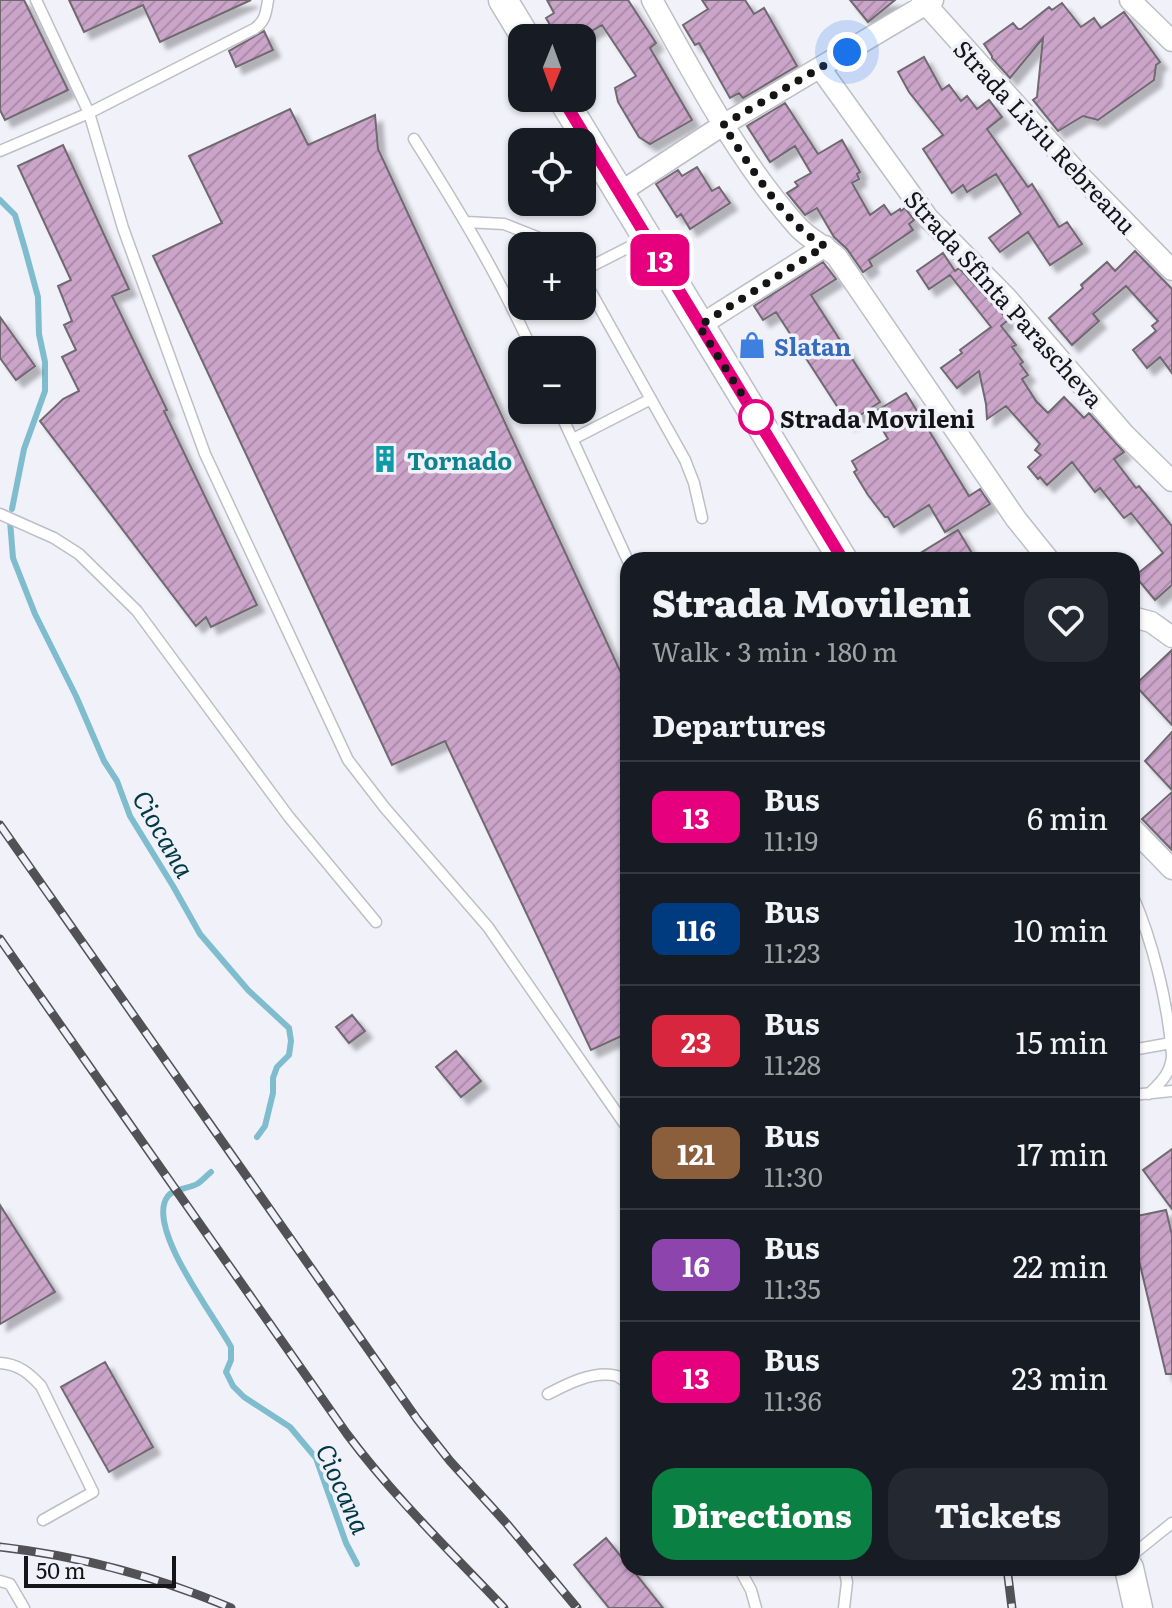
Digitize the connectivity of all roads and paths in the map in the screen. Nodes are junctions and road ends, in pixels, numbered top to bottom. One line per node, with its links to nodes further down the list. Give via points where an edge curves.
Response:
1 (36, 0): 11 (lane)
2 (268, 0): 11 (lane, via 261,25)
3 (503, 0): 7 (main road)
4 (652, 0): 12 (street)
5 (1130, 0): 8 (street)
6 (927, 1): 9 (street); 21 (street, Strada Liviu Rebreanu, via 1082,178)
7 (518, 24)
8 (1172, 41)
9 (820, 68): 12 (street); 28 (street, Strada Sfînta Parascheva, via 928,218)
10 (570, 112): 15 (main road)
11 (89, 113): 14 (lane); 46 (lane, via 123,228 205,454 348,760 488,927)
12 (723, 125): 15 (street); 19 (street, via 800,230)
13 (414, 139): 16 (lane)
14 (0, 151)
15 (619, 193): 18 (main road)
16 (466, 222): 17 (lane, via 504,224); 22 (lane)
17 (524, 232)
18 (647, 238): 20 (lane); 24 (main road)
19 (825, 246): 24 (street); 33 (street)
20 (596, 266)
21 (1172, 270)
22 (508, 290)
23 (596, 299): 25 (lane)
24 (699, 326): 32 (main road)
25 (651, 399): 27 (lane); 30 (lane, via 685,460)
26 (566, 424): 27 (lane)
27 (573, 439): 31 (lane)
28 (1172, 481)
29 (0, 514): 39 (lane, via 79,554 137,611 289,817)
30 (702, 518)
31 (624, 552)
32 (838, 552)
33 (1043, 552)
34 (1140, 619): 35 (street)
35 (1172, 637)
36 (1140, 836): 37 (street)
37 (1172, 869)
38 (1140, 913): 40 (lane)
39 (376, 922)
40 (1171, 1043): 41 (lane); 42 (lane)
41 (1140, 1049)
42 (1172, 1056): 44 (lane, via 1171,1068)
43 (1172, 1091): 44 (lane)
44 (1149, 1094): 45 (lane)
45 (1140, 1095)
46 (620, 1117)
47 (0, 1363): 50 (lane, via 18,1367 41,1386 93,1492)
48 (620, 1378): 49 (lane, via 598,1376)
49 (548, 1394)
50 (43, 1520)
51 (1172, 1523): 52 (lane)
52 (1140, 1549)
53 (743, 1576): 58 (lane)
54 (846, 1576): 59 (lane)
55 (1131, 1576): 60 (main road)
56 (0, 1581): 57 (lane, via 10,1584)
57 (24, 1608)
58 (756, 1608)
59 (844, 1608)
60 (1138, 1608)

